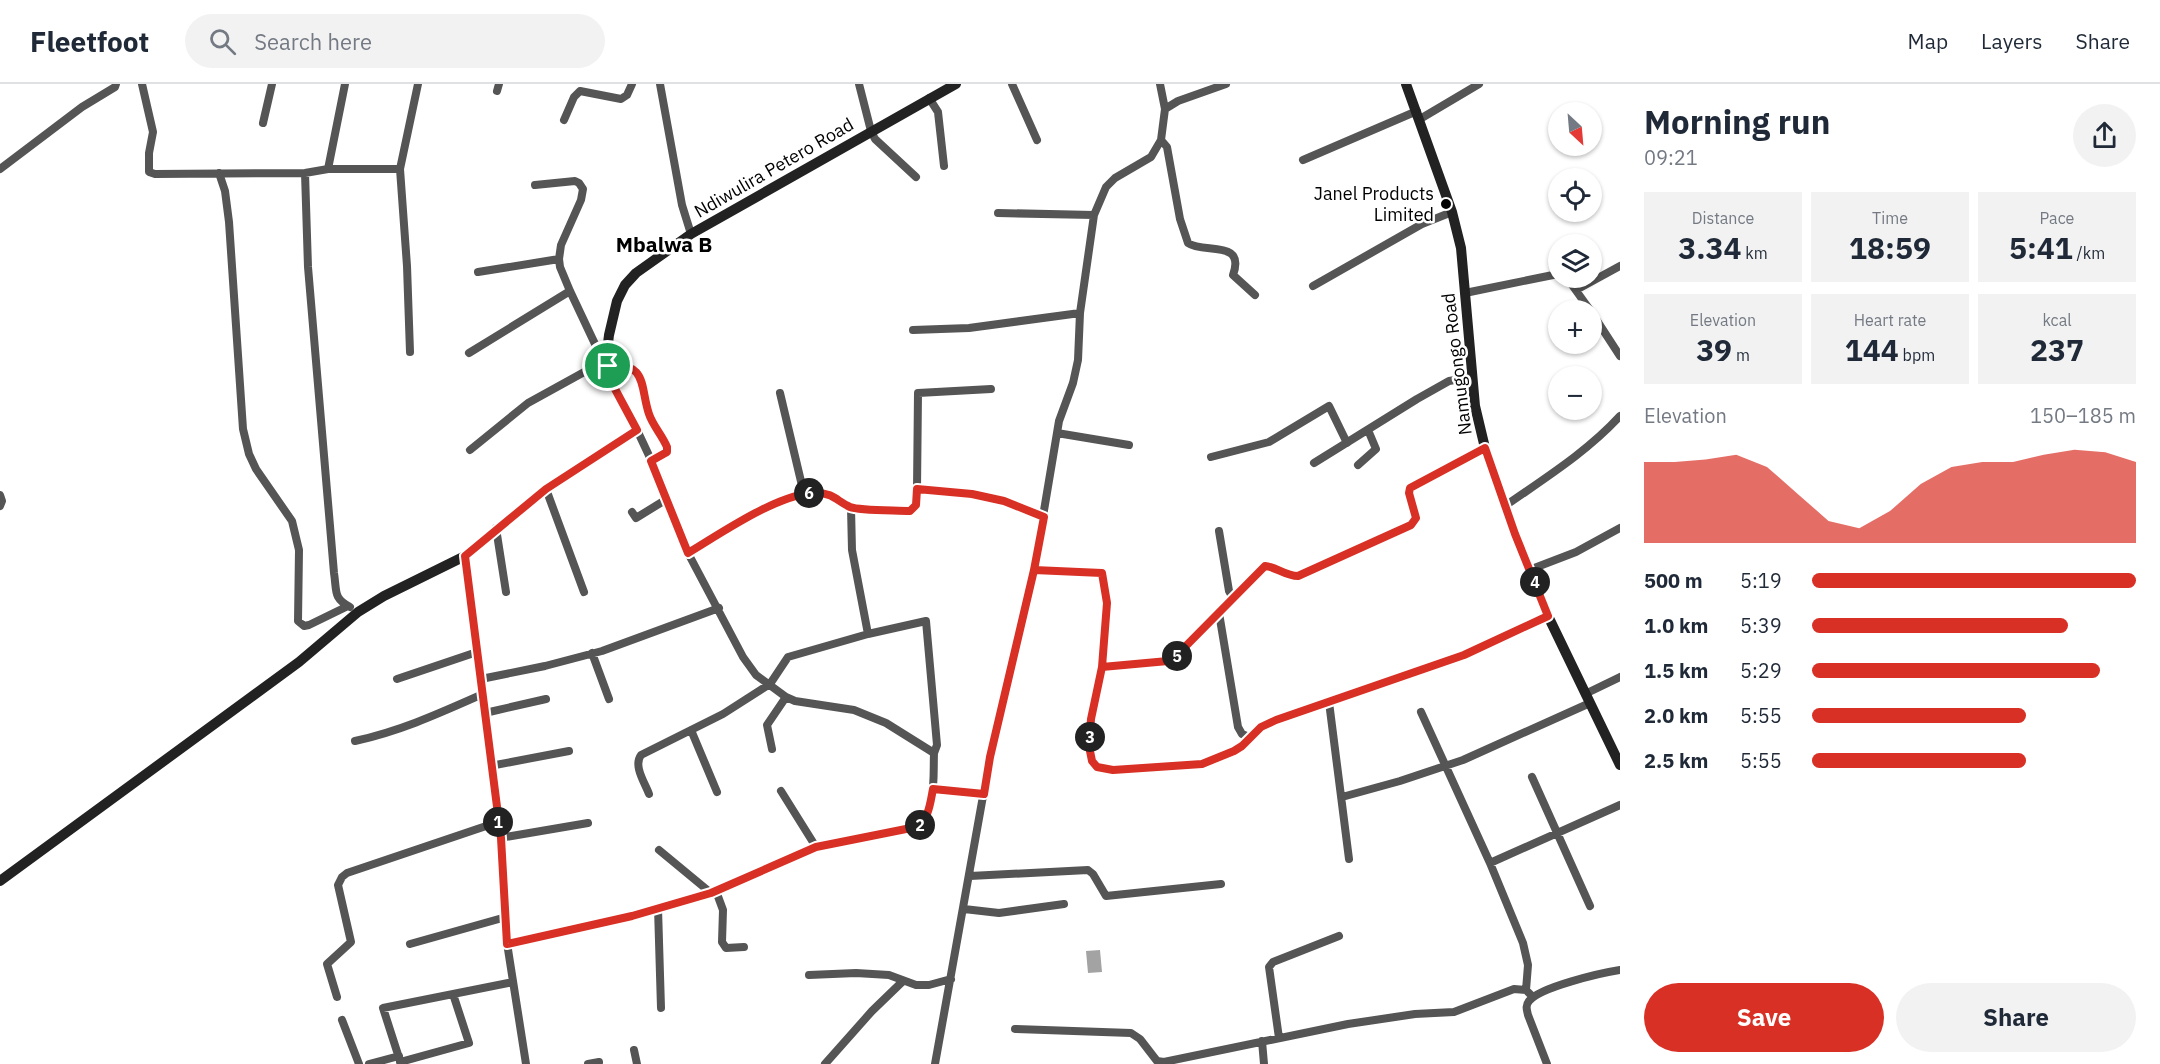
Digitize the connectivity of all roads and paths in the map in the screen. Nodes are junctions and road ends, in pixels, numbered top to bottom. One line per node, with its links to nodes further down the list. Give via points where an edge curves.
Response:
1 (117, 84): 25 (street)
2 (142, 84): 28 (street, via 153,132 149,172)
3 (272, 84): 19 (street)
4 (345, 84): 26 (street)
5 (418, 84): 27 (street)
6 (632, 84): 18 (street, via 621,99 580,91)
7 (660, 84): 35 (street)
8 (859, 84): 20 (street)
9 (956, 84): 15 (street, Ndiwulira Petero Road)
10 (1012, 84): 21 (street)
11 (1160, 84): 16 (street)
12 (1226, 84): 16 (street)
13 (1406, 84): 17 (street, Namugongo Road)
14 (1479, 84): 17 (street)
15 (929, 98): 20 (street, Ndiwulira Petero Road); 24 (street, via 938,112)
16 (1165, 109): 22 (street)
17 (1418, 115): 23 (street); 32 (street, Namugongo Road)
18 (564, 120)
19 (263, 123)
20 (871, 131): 30 (street); 35 (street, Ndiwulira Petero Road)
21 (1037, 140)
22 (1161, 140): 34 (street, via 1151,157 1106,187); 44 (street, via 1167,147 1188,243 1229,252 1236,265 1233,275)
23 (1303, 160)
24 (944, 166)
25 (0, 169)
26 (328, 169): 27 (street); 29 (street)
27 (400, 169): 49 (street)
28 (219, 173): 29 (street); 88 (street, via 230,222 243,429 256,469 292,521 299,550 298,621 309,625)
29 (305, 173): 88 (street, via 308,267 334,573 337,597)
30 (916, 177)
31 (535, 185): 36 (street, via 576,182 583,189)
32 (1452, 212): 40 (street, via 1422,224); 43 (street, Namugongo Road, via 1461,248)
33 (998, 213): 34 (street)
34 (1094, 215): 46 (street)
35 (691, 234): 52 (street, Ndiwulira Petero Road, via 625,285 617,301)
36 (559, 259): 38 (street); 42 (street)
37 (1620, 266): 41 (street)
38 (478, 272)
39 (1548, 276): 43 (street)
40 (1313, 286)
41 (1576, 290): 45 (street)
42 (570, 291): 50 (street); 52 (street)
43 (1465, 293): 53 (street, Namugongo Road)
44 (1255, 296)
45 (1583, 300)
46 (1080, 313): 48 (street, via 969,328); 59 (street, via 1078,360)
47 (1602, 329): 51 (street)
48 (913, 330)
49 (410, 352)
50 (469, 353)
51 (1620, 356)
52 (606, 362): 57 (street, Ndiwulira Petero Road, via 615,389); 63 (street, via 528,403); 65 (street, via 633,368 642,380 650,417 667,447 667,452)
53 (1473, 377): 58 (street, via 1449,381); 62 (street, Namugongo Road)
54 (991, 389): 69 (street, via 918,393)
55 (780, 393): 70 (street)
56 (1620, 416): 74 (street, via 1569,461)
57 (637, 430): 65 (street); 68 (street)
58 (1368, 430): 60 (street); 67 (street, via 1376,449)
59 (1057, 433): 61 (street); 77 (street)
60 (1347, 443): 64 (street, via 1329,406 1269,442); 66 (street)
61 (1129, 446)
62 (1485, 448): 74 (street, Namugongo Road); 87 (street, via 1410,488 1416,518 1411,525 1298,576 1265,566)
63 (470, 450)
64 (1211, 457)
65 (651, 461): 72 (street)
66 (1314, 463)
67 (1358, 465)
68 (546, 489): 78 (street); 86 (street)
69 (917, 489): 75 (street, via 916,505 910,511); 77 (street, via 1004,501)
70 (804, 494): 75 (street, via 827,494); 81 (street, via 744,519)
71 (0, 495): 73 (street)
72 (667, 500): 76 (street, via 636,518); 81 (street)
73 (0, 506)
74 (1505, 506): 84 (street, Namugongo Road)
75 (851, 508): 93 (street, via 852,550)
76 (632, 512)
77 (1044, 517): 83 (street)
78 (496, 528): 82 (street); 85 (street)
79 (1620, 528): 84 (street, via 1576,552)
80 (1219, 531): 87 (street)
81 (688, 553): 89 (street)
82 (465, 556): 90 (street); 94 (street)
83 (1034, 570): 96 (street, via 1102,573 1107,603); 123 (street)
84 (1530, 570): 92 (street, Namugongo Road)
85 (506, 592)
86 (584, 592)
87 (1233, 598): 91 (street)
88 (348, 606): 90 (street)
89 (719, 608): 95 (street); 100 (street, via 750,668)
90 (358, 612): 135 (street, via 299,663)
91 (1219, 613): 96 (street, via 1168,661); 110 (street, via 1238,727)
92 (1548, 616): 103 (street, Namugongo Road); 106 (street, via 1464,655)
93 (868, 634): 100 (street, via 788,657); 114 (street, via 926,621 937,746)
94 (477, 652): 98 (street); 99 (street)
95 (592, 653): 99 (street); 105 (street)
96 (1102, 667): 110 (street, via 1089,746 1097,767 1113,770 1202,764 1234,751)
97 (1620, 677): 103 (street)
98 (397, 679)
99 (481, 679): 101 (street)
100 (770, 684): 102 (street); 109 (street)
101 (483, 693): 108 (street); 111 (street, via 396,731)
102 (786, 697): 112 (street, via 767,724); 114 (street, via 854,710 886,723)
103 (1587, 698): 115 (street, Namugongo Road); 117 (street, via 1491,748)
104 (546, 699): 108 (street)
105 (609, 699)
106 (1329, 702): 110 (street, via 1276,720); 124 (street)
107 (1420, 712): 117 (street)
108 (485, 713): 116 (street)
109 (691, 730): 121 (street); 122 (street, via 640,754 638,766)
110 (1249, 737)
111 (355, 741)
112 (772, 749)
113 (569, 751): 116 (street)
114 (934, 753): 119 (street)
115 (1620, 765)
116 (490, 766): 126 (street)
117 (1445, 766): 124 (street); 133 (street)
118 (1532, 777): 128 (street)
119 (933, 789): 123 (street); 130 (street, via 929,811 924,822 916,827)
120 (781, 791): 130 (street)
121 (717, 792)
122 (649, 794)
123 (984, 794): 134 (street)
124 (1342, 797): 132 (street)
125 (1620, 805): 128 (street)
126 (498, 822): 129 (street); 154 (street, via 342,877 338,885 351,942 327,964)
127 (588, 823): 129 (street)
128 (1557, 833): 133 (street); 139 (street)
129 (501, 838): 142 (street)
130 (816, 847): 137 (street)
131 (658, 850): 137 (street)
132 (1349, 859)
133 (1490, 863): 152 (street, via 1527,953)
134 (970, 876): 136 (street, via 1088,870 1106,896); 141 (street)
135 (0, 881)
136 (1221, 884)
137 (713, 892): 140 (street); 146 (street, via 723,910 722,942 726,948)
138 (1064, 904): 141 (street, via 999,913)
139 (1590, 906)
140 (658, 908): 145 (street); 156 (street)
141 (964, 909): 149 (street)
142 (506, 917): 144 (street); 145 (street)
143 (1339, 936): 159 (street, via 1269,967)
144 (410, 944)
145 (507, 944): 150 (street)
146 (744, 947)
147 (1620, 970): 155 (street, via 1570,982)
148 (809, 975): 151 (street, via 889,975)
149 (951, 979): 151 (street, via 929,985); 170 (street)
150 (513, 982): 153 (street); 166 (street)
151 (902, 982): 169 (street)
152 (1526, 990): 155 (street); 159 (street, via 1514,989 1454,1012 1415,1014)
153 (453, 994): 162 (street, via 469,1043); 162 (street, via 383,1008)
154 (337, 997)
155 (1533, 997): 172 (street, via 1526,1007)
156 (661, 1008)
157 (342, 1020): 164 (street)
158 (1015, 1029): 160 (street, via 1131,1033 1157,1061 1164,1062)
159 (1279, 1038): 160 (street)
160 (1262, 1041): 171 (street)
161 (634, 1050): 168 (street)
162 (400, 1060): 165 (street)
163 (599, 1062): 167 (street)
164 (359, 1064)
165 (369, 1064)
166 (526, 1064)
167 (588, 1064)
168 (637, 1064)
169 (825, 1064)
170 (935, 1064)
171 (1264, 1064)
172 (1547, 1064)

